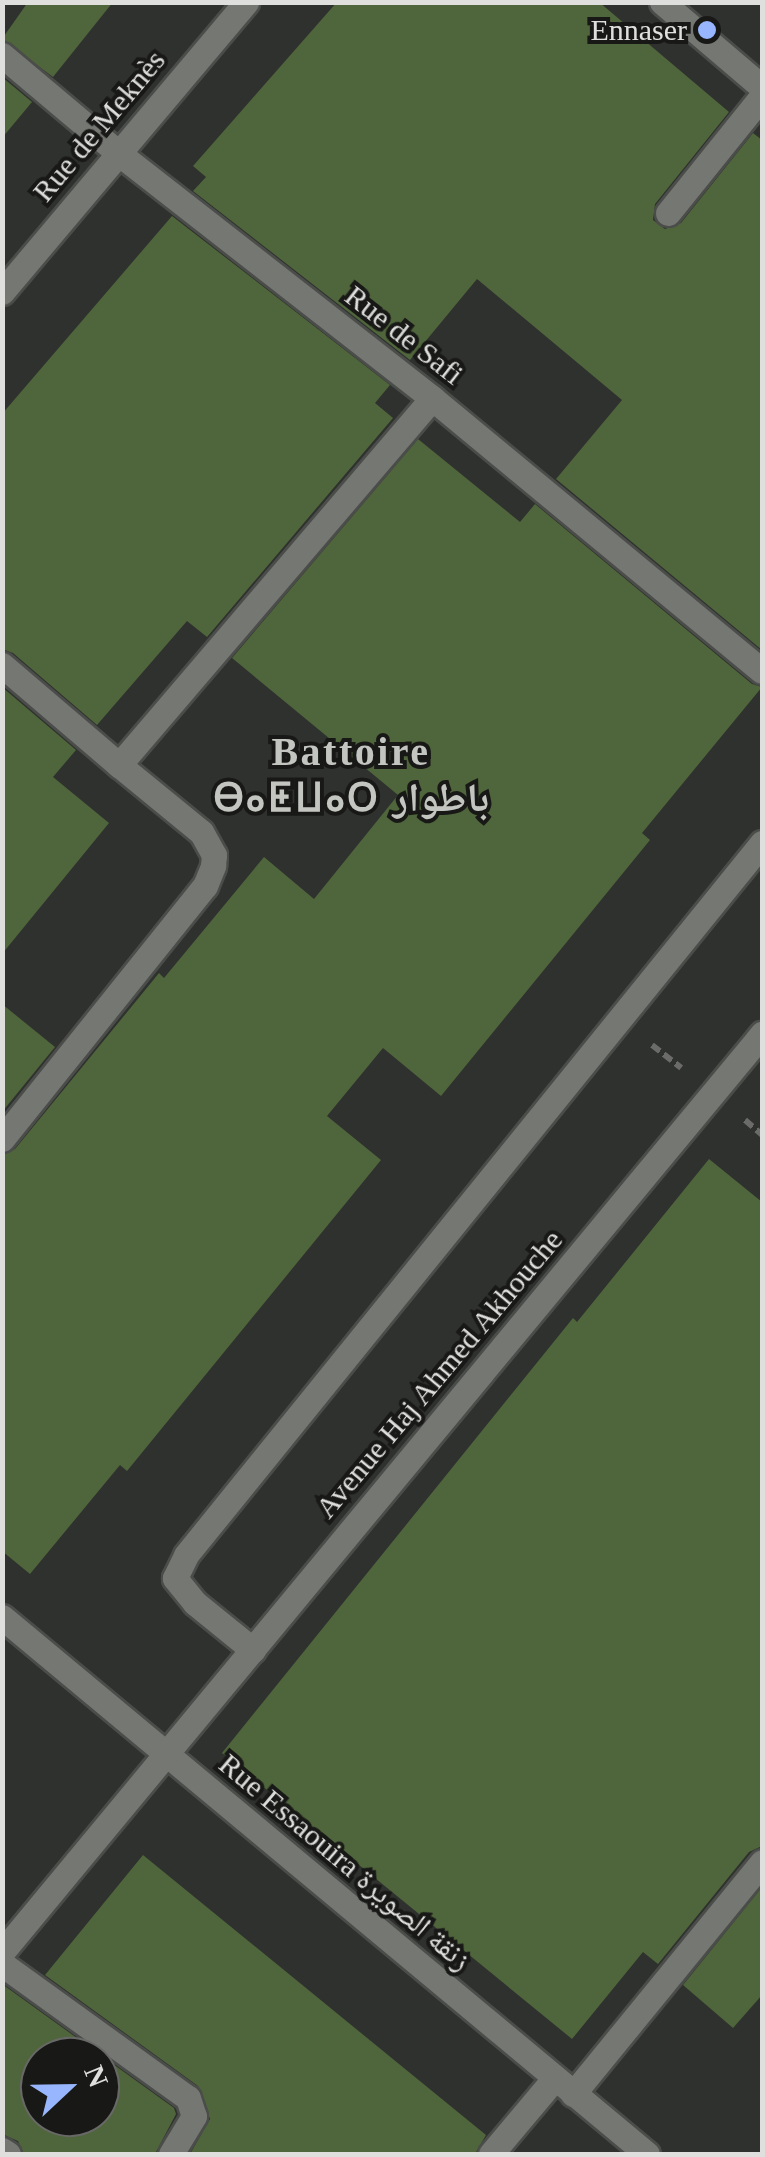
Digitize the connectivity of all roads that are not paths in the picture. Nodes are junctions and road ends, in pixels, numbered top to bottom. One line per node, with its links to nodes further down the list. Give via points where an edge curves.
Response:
1 (246, 2): 6 (street, Rue de Meknès)
2 (662, 2): 4 (street)
3 (2, 55): 6 (street, Rue de Safi)
4 (762, 87)
5 (762, 96): 7 (street)
6 (117, 152): 8 (street, Rue de Meknès); 9 (street, Rue de Safi)
7 (668, 213)
8 (2, 292)
9 (432, 398): 11 (street, Rue de Safi); 12 (street)
10 (2, 665): 12 (street)
11 (762, 671)
12 (119, 765): 15 (street, via 201,832 213,866 205,886)
13 (762, 843): 17 (street, via 186,1555 175,1578)
14 (762, 1034): 17 (street, Avenue Haj Ahmed Akhouche)
15 (2, 1139)
16 (2, 1618): 18 (street, Rue Essaouira زنقة الصويرة)
17 (253, 1650): 18 (street, Avenue Haj Ahmed Akhouche)
18 (166, 1755): 20 (street, Avenue Haj Ahmed Akhouche); 23 (street, Rue Essaouira زنقة الصويرة)
19 (762, 1862): 23 (street)
20 (12, 1920): 21 (street, Avenue Haj Ahmed Akhouche)
21 (2, 1952)
22 (2, 1964): 24 (street, via 188,2098 194,2116)
23 (564, 2086): 25 (street); 26 (street, Rue Essaouira زنقة الصويرة)
24 (171, 2154)
25 (491, 2154)
26 (647, 2154)

